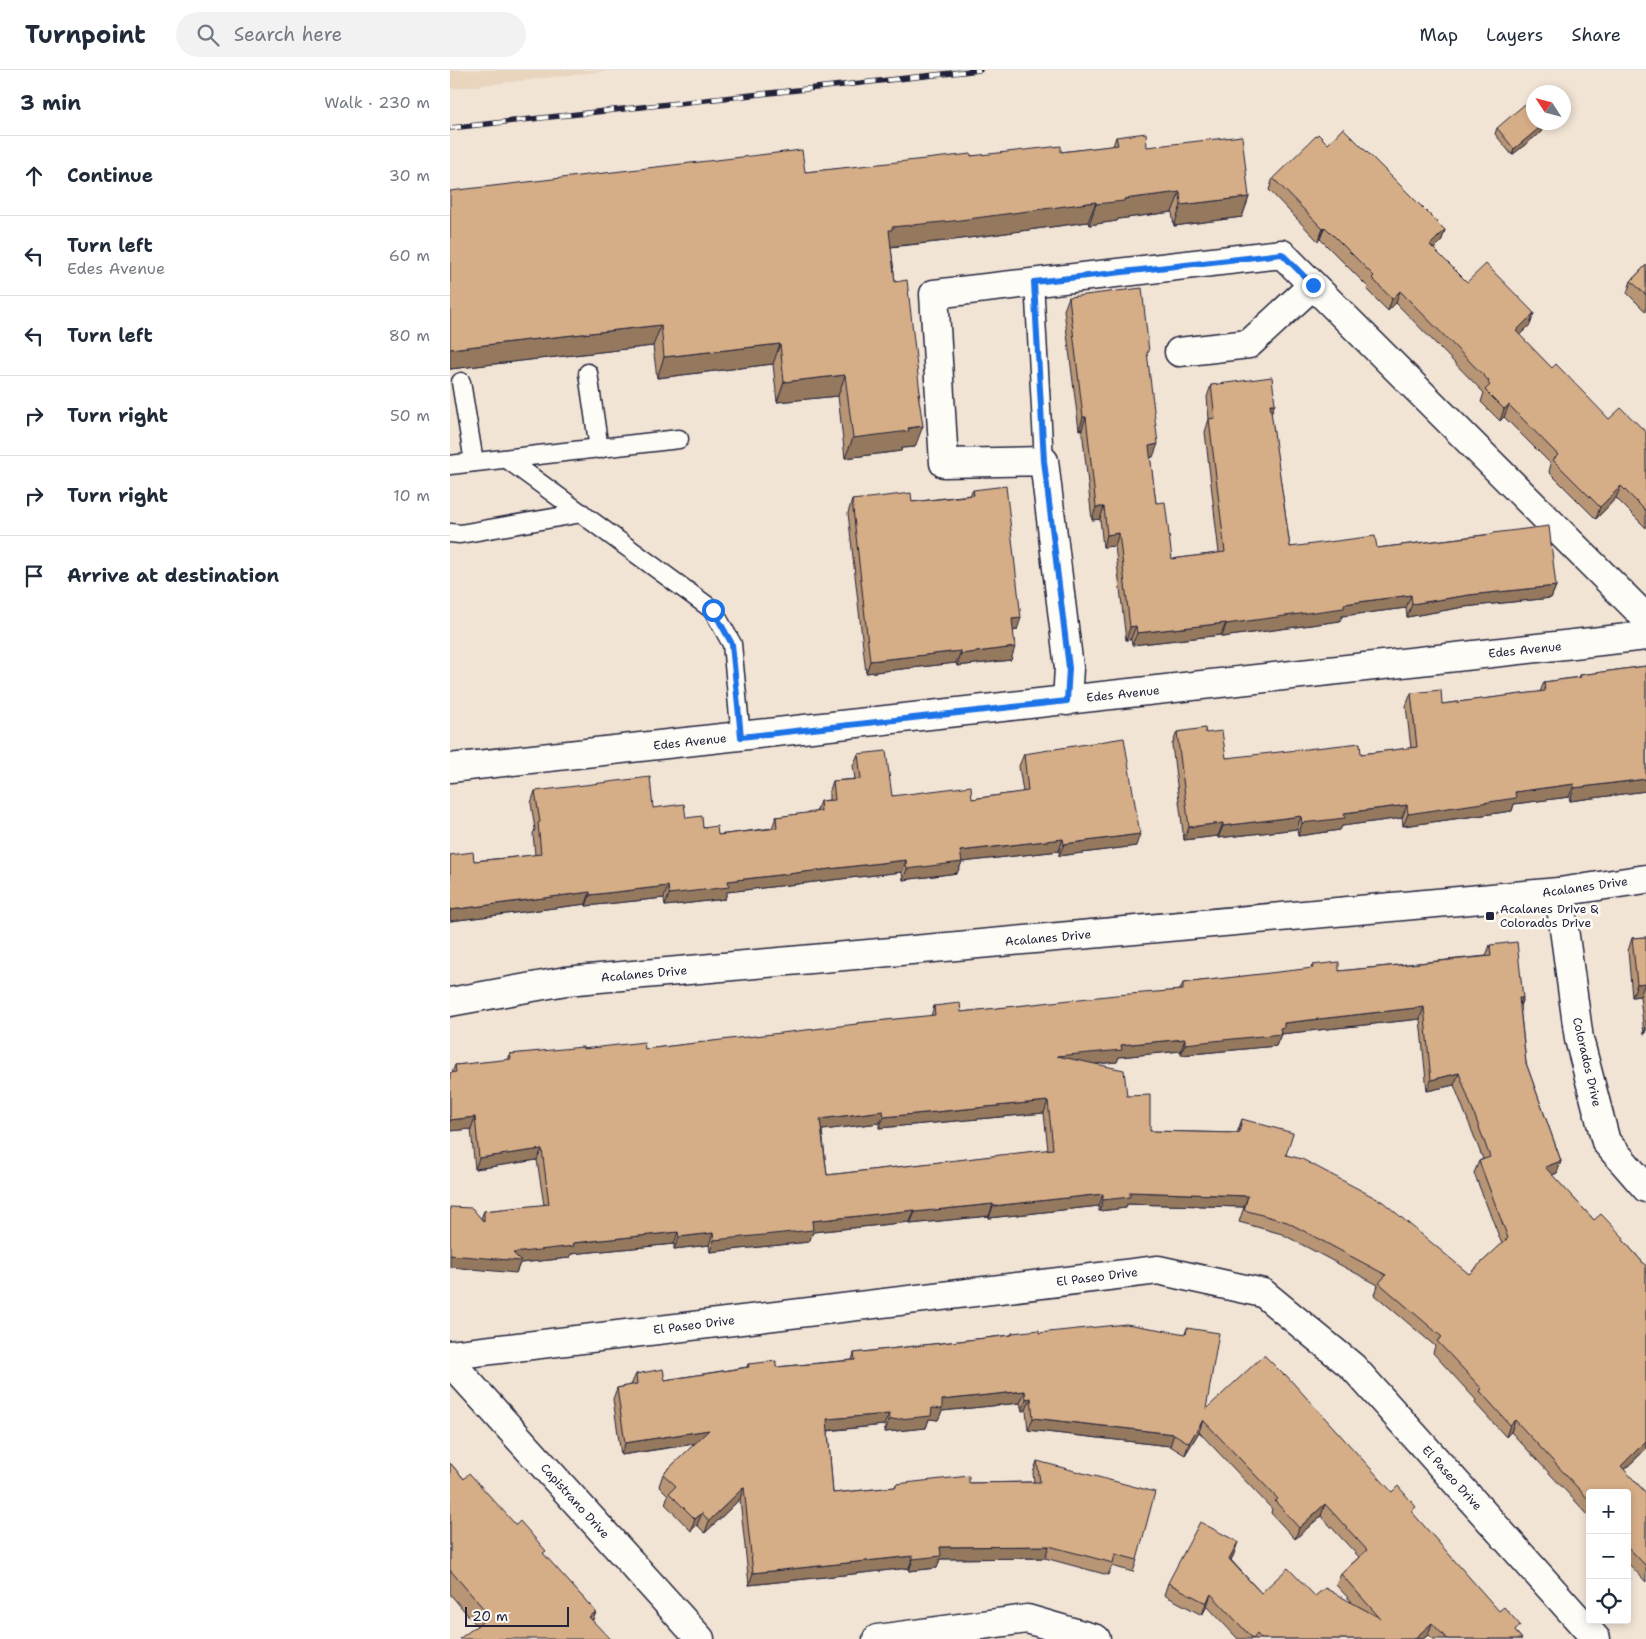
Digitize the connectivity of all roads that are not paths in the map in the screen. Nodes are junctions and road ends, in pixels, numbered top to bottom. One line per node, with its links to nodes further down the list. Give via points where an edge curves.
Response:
1 (1043, 282): 2 (street, via 1282,254); 9 (lane); 9 (street, via 934,294 944,463)
2 (1313, 285): 3 (street, via 1249,344); 14 (street)
3 (1180, 352)
4 (588, 373): 7 (lane)
5 (461, 382): 10 (lane)
6 (679, 439): 7 (lane)
7 (599, 449): 8 (lane)
8 (507, 459): 10 (lane); 12 (lane)
9 (1044, 461): 16 (street, via 1069,668)
10 (474, 462): 11 (lane)
11 (450, 465)
12 (582, 514): 13 (lane); 17 (lane, via 713,610 732,644)
13 (450, 533)
14 (1646, 618)
15 (1646, 636): 16 (street, Edes Avenue)
16 (1067, 701): 17 (street, Edes Avenue)
17 (741, 737): 18 (street, Edes Avenue)
18 (450, 768)
19 (1646, 879): 20 (street, Acalanes Drive)
20 (1559, 892): 21 (street, Acalanes Drive, via 566,981); 22 (street, Colorados Drive, via 1579,1039 1606,1142)
21 (450, 1002)
22 (1646, 1188)
23 (450, 1355): 28 (street, El Paseo Drive, via 1158,1270 1264,1293 1353,1367)
24 (450, 1362): 25 (street, Capistrano Drive)
25 (700, 1639)
26 (877, 1639): 27 (street, via 1027,1619)
27 (1096, 1639)
28 (1596, 1639)

